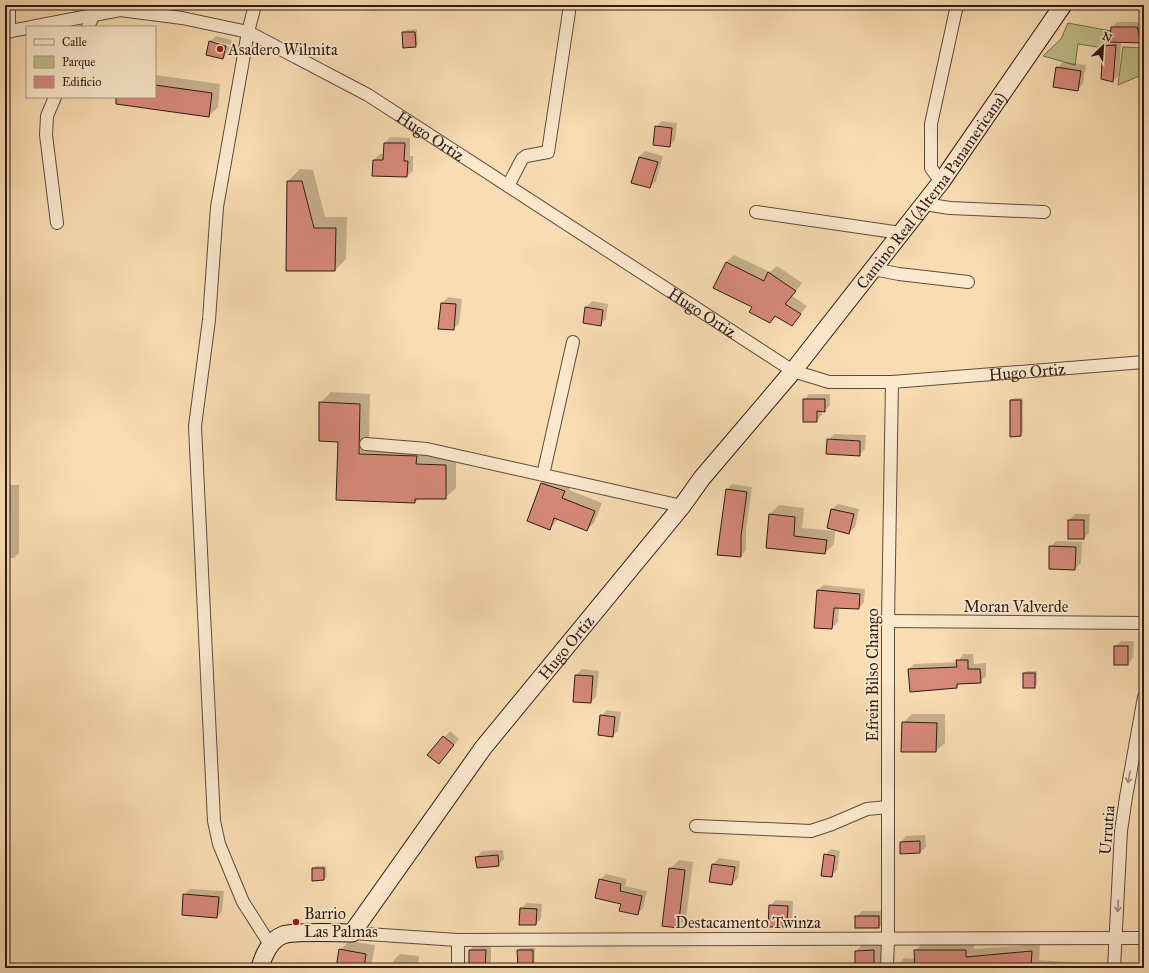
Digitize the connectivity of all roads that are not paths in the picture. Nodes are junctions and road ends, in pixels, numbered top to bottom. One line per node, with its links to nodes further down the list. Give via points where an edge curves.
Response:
1 (9, 5): 10 (street)
2 (255, 5): 11 (street)
3 (958, 5): 13 (street, via 931,124 931,168)
4 (1063, 5): 13 (street, Camino Real (Alterna Panamericana))
5 (569, 12): 14 (street, via 548,152 522,159)
6 (94, 14): 7 (street, Hugo Ortiz); 8 (street); 11 (street, Hugo Ortiz, via 120,10 182,18)
7 (36, 26)
8 (88, 26)
9 (26, 28): 10 (street)
10 (7, 32)
11 (248, 32): 14 (street, Hugo Ortiz, via 368,95); 39 (street, via 217,207 209,320 195,426 214,821 219,844 243,902)
12 (55, 98): 18 (street, via 47,116 46,135)
13 (941, 182): 15 (street, Camino Real (Alterna Panamericana))
14 (508, 186): 24 (street, Hugo Ortiz)
15 (924, 204): 17 (street, via 950,208); 19 (street, Camino Real (Alterna Panamericana))
16 (756, 212): 19 (street)
17 (1044, 212)
18 (57, 223)
19 (901, 233): 20 (street, Camino Real (Alterna Panamericana))
20 (873, 269): 21 (street); 24 (street, Camino Real (Alterna Panamericana))
21 (968, 282)
22 (573, 342): 27 (street)
23 (1144, 362): 25 (street, Hugo Ortiz)
24 (792, 371): 25 (street, Hugo Ortiz, via 829,382); 28 (street, Hugo Ortiz, via 702,478)
25 (892, 382): 29 (street, Efrein Bilso Chango)
26 (366, 444): 27 (street, via 427,449)
27 (543, 475): 28 (street)
28 (682, 506): 34 (street, Hugo Ortiz, via 483,748)
29 (888, 620): 30 (street, Moran Valverde); 32 (street, Efrein Bilso Chango)
30 (1144, 622)
31 (1144, 697): 37 (street, Urrutia, one-way to 37, via 1121,831)
32 (888, 807): 33 (street, via 867,810 811,831); 35 (street, Efrein Bilso Chango)
33 (696, 826)
34 (352, 933): 38 (street, Destacamento Twinza); 39 (street, via 284,935)
35 (888, 938): 37 (street, Destacamento Twinza); 38 (street, Destacamento Twinza); 42 (street, Efrein Bilso Chango)
36 (1144, 938): 37 (street, Destacamento Twinza)
37 (1116, 939): 43 (street, Urrutia)
38 (458, 940): 41 (street)
39 (271, 946): 40 (street)
40 (260, 968)
41 (458, 968)
42 (886, 968)
43 (1114, 968)

